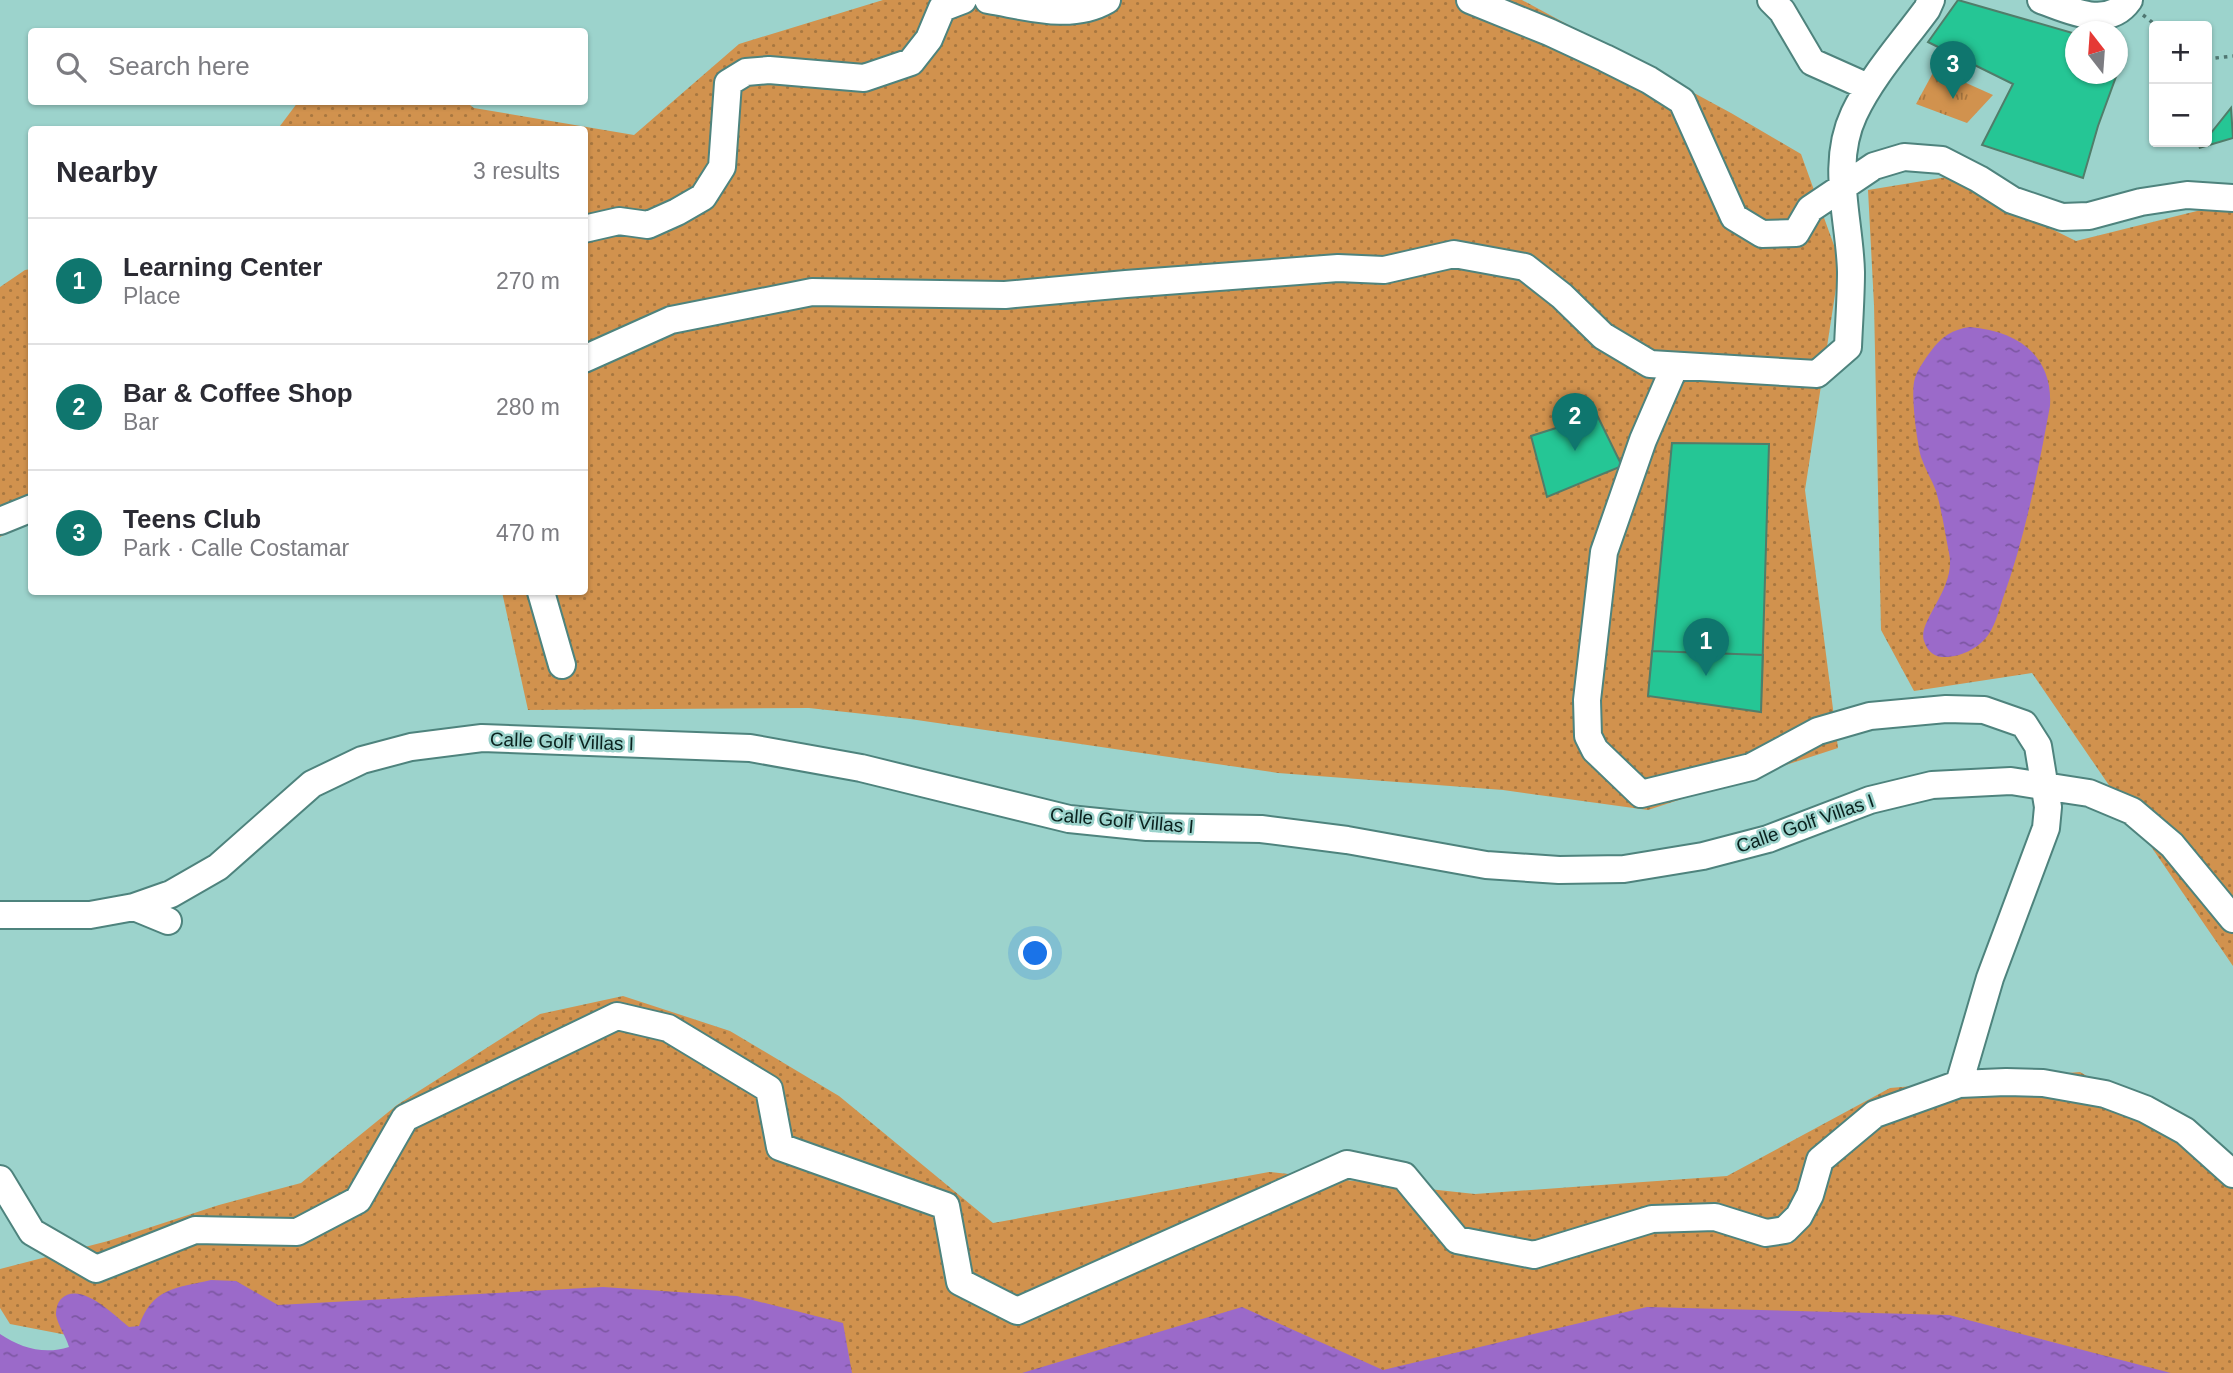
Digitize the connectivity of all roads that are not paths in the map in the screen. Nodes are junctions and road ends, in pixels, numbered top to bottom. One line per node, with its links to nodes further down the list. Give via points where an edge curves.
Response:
1 (962, 0): 12 (street, via 942,8 929,39 911,62 864,78 746,72 728,83 722,167 703,197 648,225 619,221)
2 (988, 0): 3 (street, via 1064,12)
3 (1107, 0)
4 (1470, 0): 10 (street, via 1594,53 1682,101 1734,217 1762,234 1796,233 1810,209)
5 (1931, 0): 9 (street)
6 (2042, 0): 7 (street, via 2086,17 2115,14)
7 (2129, 0)
8 (1778, 4): 9 (street, via 1812,62)
9 (1868, 87): 10 (street, via 1852,117)
10 (1842, 187): 11 (street, via 1874,166 1904,157 1942,160 2012,200 2062,217 2089,216 2187,195); 14 (street, via 1851,271 1848,347 1817,374)
11 (2233, 198)
12 (588, 228)
13 (588, 357): 14 (street, via 671,320 812,292 1005,295 1325,269 1384,270 1454,254 1525,267 1603,336 1650,364)
14 (1675, 366): 19 (street, via 1643,440 1604,552 1587,700 1588,736 1595,750 1641,794 1751,768 1818,730 1870,716 1984,710 2024,724 2038,746)
15 (28, 510): 16 (street)
16 (0, 521)
17 (542, 595): 18 (street)
18 (562, 665)
19 (2045, 786): 20 (street, Calle Golf Villas I, via 2011,781 1932,785 1870,800 1768,839 1703,856 1624,869 1559,870 1486,865 1347,839 1261,830 1147,827 1069,819 861,768 750,748 482,738 411,747 362,760 312,784 218,867 171,894); 22 (street, Calle Golf Villas I, via 2089,793 2132,811 2172,845); 24 (street, via 2046,828 1990,978)
20 (134, 907): 21 (street, Calle Golf Villas I, via 90,915); 23 (street)
21 (0, 915)
22 (2233, 919)
23 (168, 921)
24 (1959, 1084): 25 (street, via 2043,1083 2105,1094 2185,1131); 26 (street, via 1875,1114 1820,1160 1810,1195 1785,1230 1766,1233 1715,1217 1652,1219 1534,1255 1457,1240 1404,1176 1347,1164 1017,1311 960,1282 946,1206 780,1147 769,1088 668,1028 617,1016 405,1118 358,1200 296,1232 195,1230 96,1269 32,1232)
25 (2233, 1174)
26 (0, 1179)

